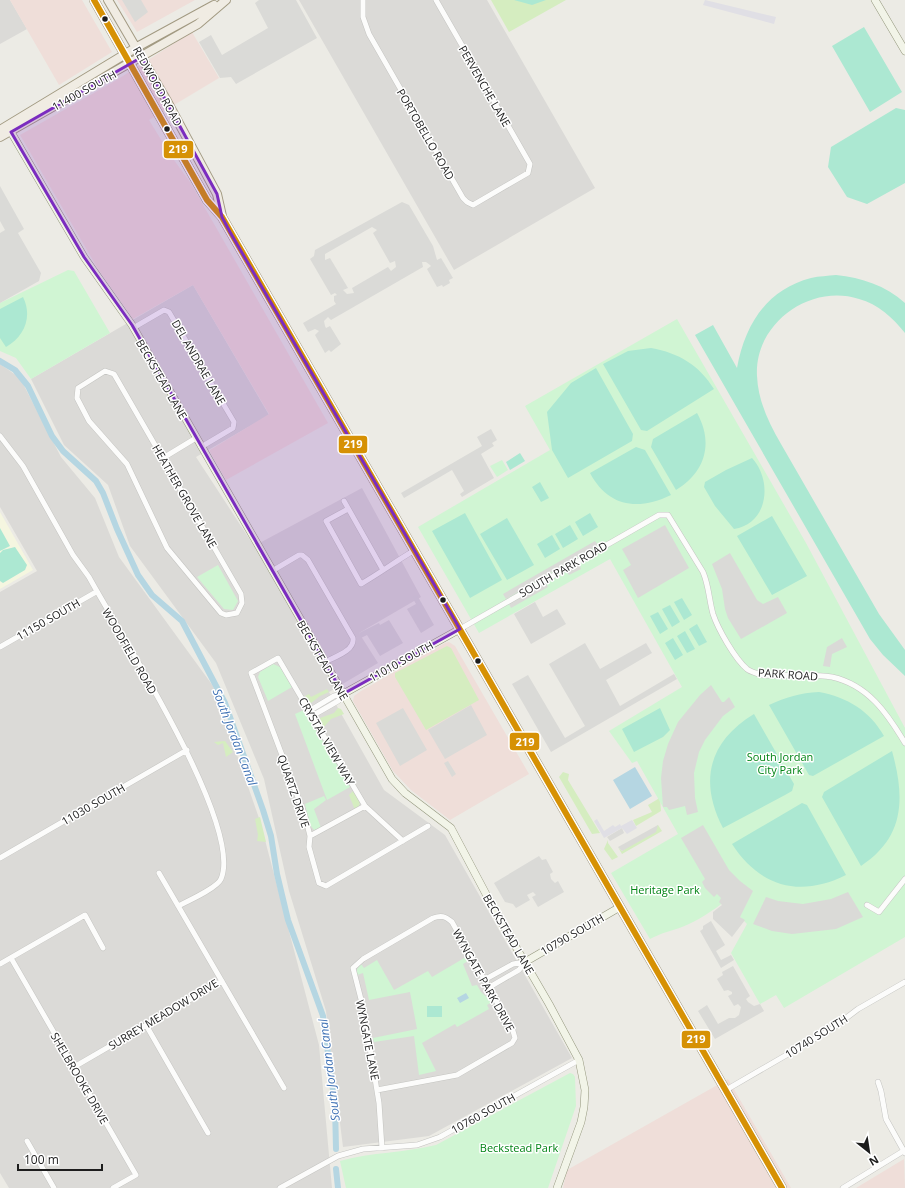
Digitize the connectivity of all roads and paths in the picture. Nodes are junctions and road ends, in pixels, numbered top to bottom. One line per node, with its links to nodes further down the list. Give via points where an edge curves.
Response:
1 (94, 0): 9 (main road, REDWOOD ROAD)
2 (108, 0): 7 (main road, REDWOOD ROAD)
3 (225, 0): 7 (main road, 11400 SOUTH); 10 (main road, 11400 SOUTH, via 198,24)
4 (363, 0): 15 (street, PORTOBELLO ROAD, via 363,17 369,34 465,200 473,204)
5 (436, 0): 15 (street, PERVENCHE LANE, via 529,162)
6 (875, 0): 8 (street)
7 (137, 47): 9 (main road, 11400 SOUTH); 10 (main road, REDWOOD ROAD)
8 (905, 51)
9 (124, 54): 11 (main road, REDWOOD ROAD); 12 (main road, 11400 SOUTH)
10 (142, 57): 11 (main road, 11400 SOUTH); 16 (main road, REDWOOD ROAD, via 217,194)
11 (130, 64): 13 (main road, 11400 SOUTH); 16 (main road, REDWOOD ROAD, via 207,200)
12 (1, 126)
13 (12, 132): 14 (main road, 11400 SOUTH); 17 (street, BECKSTEAD LANE, via 81,251)
14 (0, 137)
15 (528, 173)
16 (222, 217): 25 (main road, REDWOOD ROAD)
17 (133, 328): 19 (street, BECKSTEAD LANE); 20 (street, DEL ANDRAE LANE, via 164,310 169,312 234,422 233,428)
18 (0, 436): 28 (street, WOODFIELD ROAD, via 23,466)
19 (196, 438): 20 (street, BECKSTEAD LANE); 21 (street)
20 (201, 446): 27 (street, BECKSTEAD LANE)
21 (163, 458): 21 (street, HEATHER GROVE LANE, via 114,374 105,371 78,388 77,398 89,421 128,464 167,548 224,615 232,615 240,609 241,594)
22 (344, 501): 23 (street)
23 (348, 508): 26 (street); 26 (street, via 326,521 361,584)
24 (668, 515): 29 (street, SOUTH PARK ROAD, via 663,514 654,518); 35 (street, PARK ROAD, via 705,577 717,622 742,664 761,675 831,677 861,689 886,713)
25 (415, 550): 26 (street, via 386,566); 29 (main road, REDWOOD ROAD)
26 (384, 570)
27 (272, 571): 31 (street, BECKSTEAD LANE); 31 (street, via 302,555 308,560 353,638 351,648)
28 (96, 592): 30 (street, 11150 SOUTH); 36 (street, WOODFIELD ROAD)
29 (460, 629): 33 (street, 11010 SOUTH); 46 (main road, REDWOOD ROAD)
30 (0, 647)
31 (325, 662): 33 (street, BECKSTEAD LANE)
32 (251, 673): 34 (street, CRYSTAL VIEW WAY, via 278,658); 39 (street, QUARTZ DRIVE, via 305,816)
33 (343, 694): 34 (street, 11010 SOUTH, via 334,696); 50 (street, BECKSTEAD LANE, via 392,779 405,793 452,828 487,897)
34 (311, 713): 37 (street, CRYSTAL VIEW WAY)
35 (905, 743)
36 (186, 750): 41 (street, 11030 SOUTH); 45 (street, WOODFIELD ROAD, via 221,836 224,862 220,881)
37 (365, 806): 39 (street); 40 (street, CRYSTAL VIEW WAY)
38 (428, 826): 40 (street, QUARTZ DRIVE)
39 (310, 836): 40 (street, QUARTZ DRIVE, via 309,847 320,883 326,886)
40 (403, 841)
41 (0, 858)
42 (159, 873): 45 (street, SURREY MEADOW DRIVE)
43 (905, 879): 44 (street, via 879,912)
44 (867, 905)
45 (178, 906): 53 (street, SURREY MEADOW DRIVE)
46 (620, 907): 50 (street, 10790 SOUTH); 62 (main road, REDWOOD ROAD)
47 (446, 917): 52 (street, WYNGATE PARK DRIVE, via 452,922); 61 (street, WYNGATE LANE, via 433,918 362,959 353,968 364,1010)
48 (103, 948): 49 (street, via 85,915)
49 (10, 958): 51 (street); 58 (street, SHELBROOKE DRIVE)
50 (525, 962): 52 (street, 10790 SOUTH, via 513,964); 55 (street, 10790 SOUTH, via 519,970); 57 (street, BECKSTEAD LANE)
51 (0, 964)
52 (484, 980): 55 (street, WYNGATE PARK DRIVE)
53 (222, 981): 56 (street, SURREY MEADOW DRIVE); 60 (street)
54 (905, 982): 62 (street, 10740 SOUTH, via 858,1009 833,1028)
55 (488, 988): 61 (street, WYNGATE PARK DRIVE, via 514,1032 515,1038 512,1043 457,1076)
56 (146, 1025): 58 (street, SURREY MEADOW DRIVE); 63 (street)
57 (579, 1060): 65 (street, 10760 SOUTH, via 440,1137 417,1145); 70 (street, BECKSTEAD LANE, via 585,1090 582,1117)
58 (74, 1067): 68 (street, SHELBROOKE DRIVE, via 136,1175)
59 (878, 1082): 66 (street, via 886,1119)
60 (284, 1088)
61 (377, 1090): 65 (street, WYNGATE LANE)
62 (726, 1090): 71 (main road, REDWOOD ROAD)
63 (208, 1133)
64 (27, 1141): 67 (street)
65 (382, 1148): 69 (street, 10760 SOUTH, via 363,1149 338,1156)
66 (905, 1151): 72 (street)
67 (54, 1188)
68 (113, 1188)
69 (280, 1188)
70 (556, 1188)
71 (782, 1188)
72 (843, 1188)

